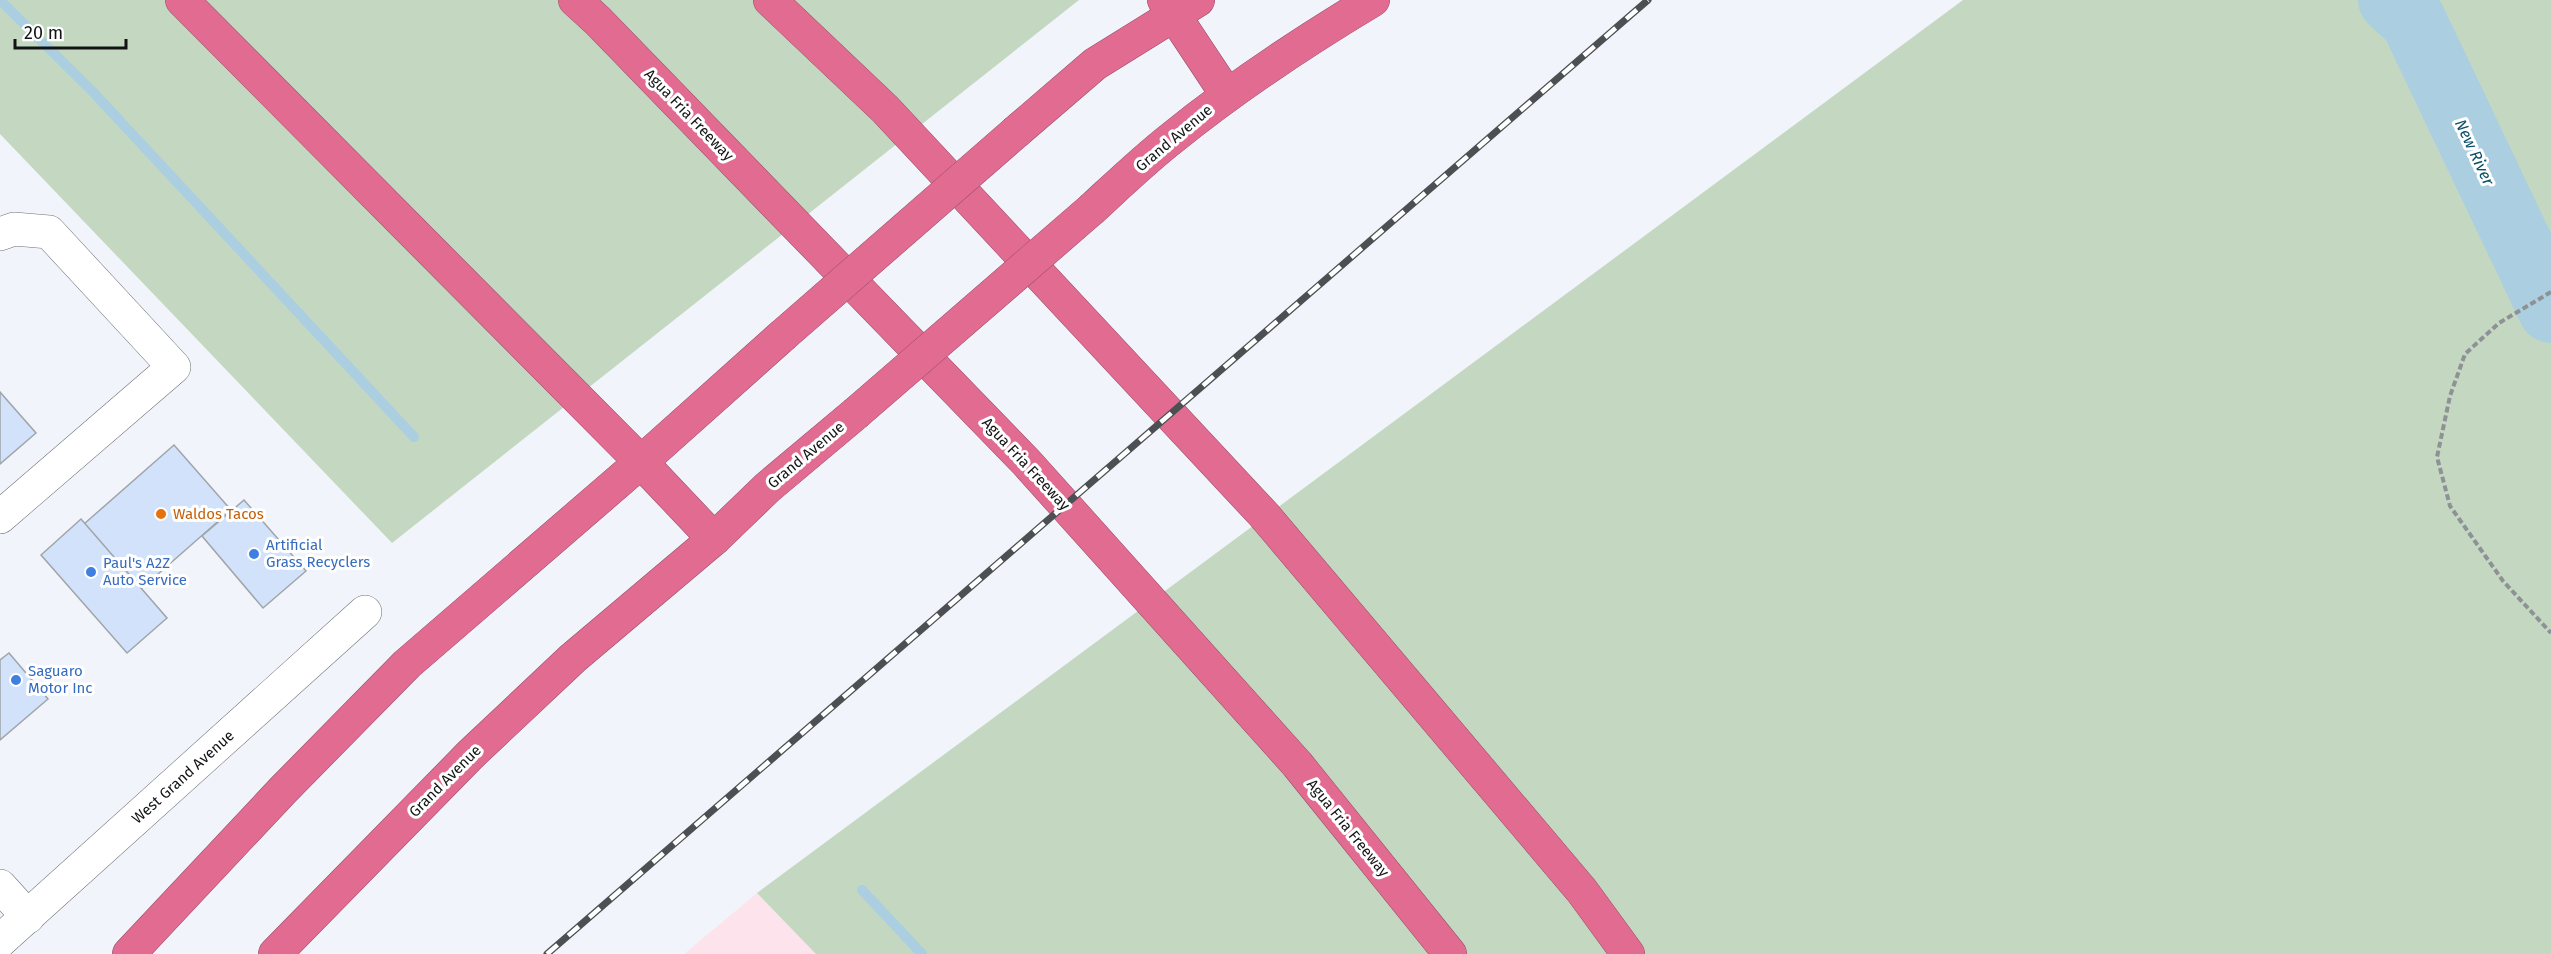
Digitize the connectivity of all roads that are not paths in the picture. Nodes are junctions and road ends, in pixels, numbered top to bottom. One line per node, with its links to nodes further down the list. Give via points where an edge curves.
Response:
1 (183, 0): 8 (highway)
2 (575, 0): 17 (highway, Agua Fria Freeway, via 1027,463 1297,764)
3 (770, 0): 18 (highway, via 885,109 1263,515 1582,891)
4 (1373, 0): 6 (highway, Grand Avenue)
5 (1179, 4): 6 (highway); 8 (highway, bridge, via 1095,64)
6 (1227, 95): 10 (highway, Grand Avenue, bridge, via 1170,139 768,487)
7 (0, 234): 9 (street, via 14,229 49,232 174,367)
8 (640, 462): 10 (highway); 15 (highway, via 407,664)
9 (0, 517)
10 (714, 540): 16 (highway, Grand Avenue, via 573,658 470,755)
11 (365, 612): 13 (street, West Grand Avenue)
12 (0, 886): 13 (street)
13 (28, 917): 14 (street, West Grand Avenue)
14 (0, 941)
15 (129, 954)
16 (275, 954)
17 (1450, 954)
18 (1628, 954)

